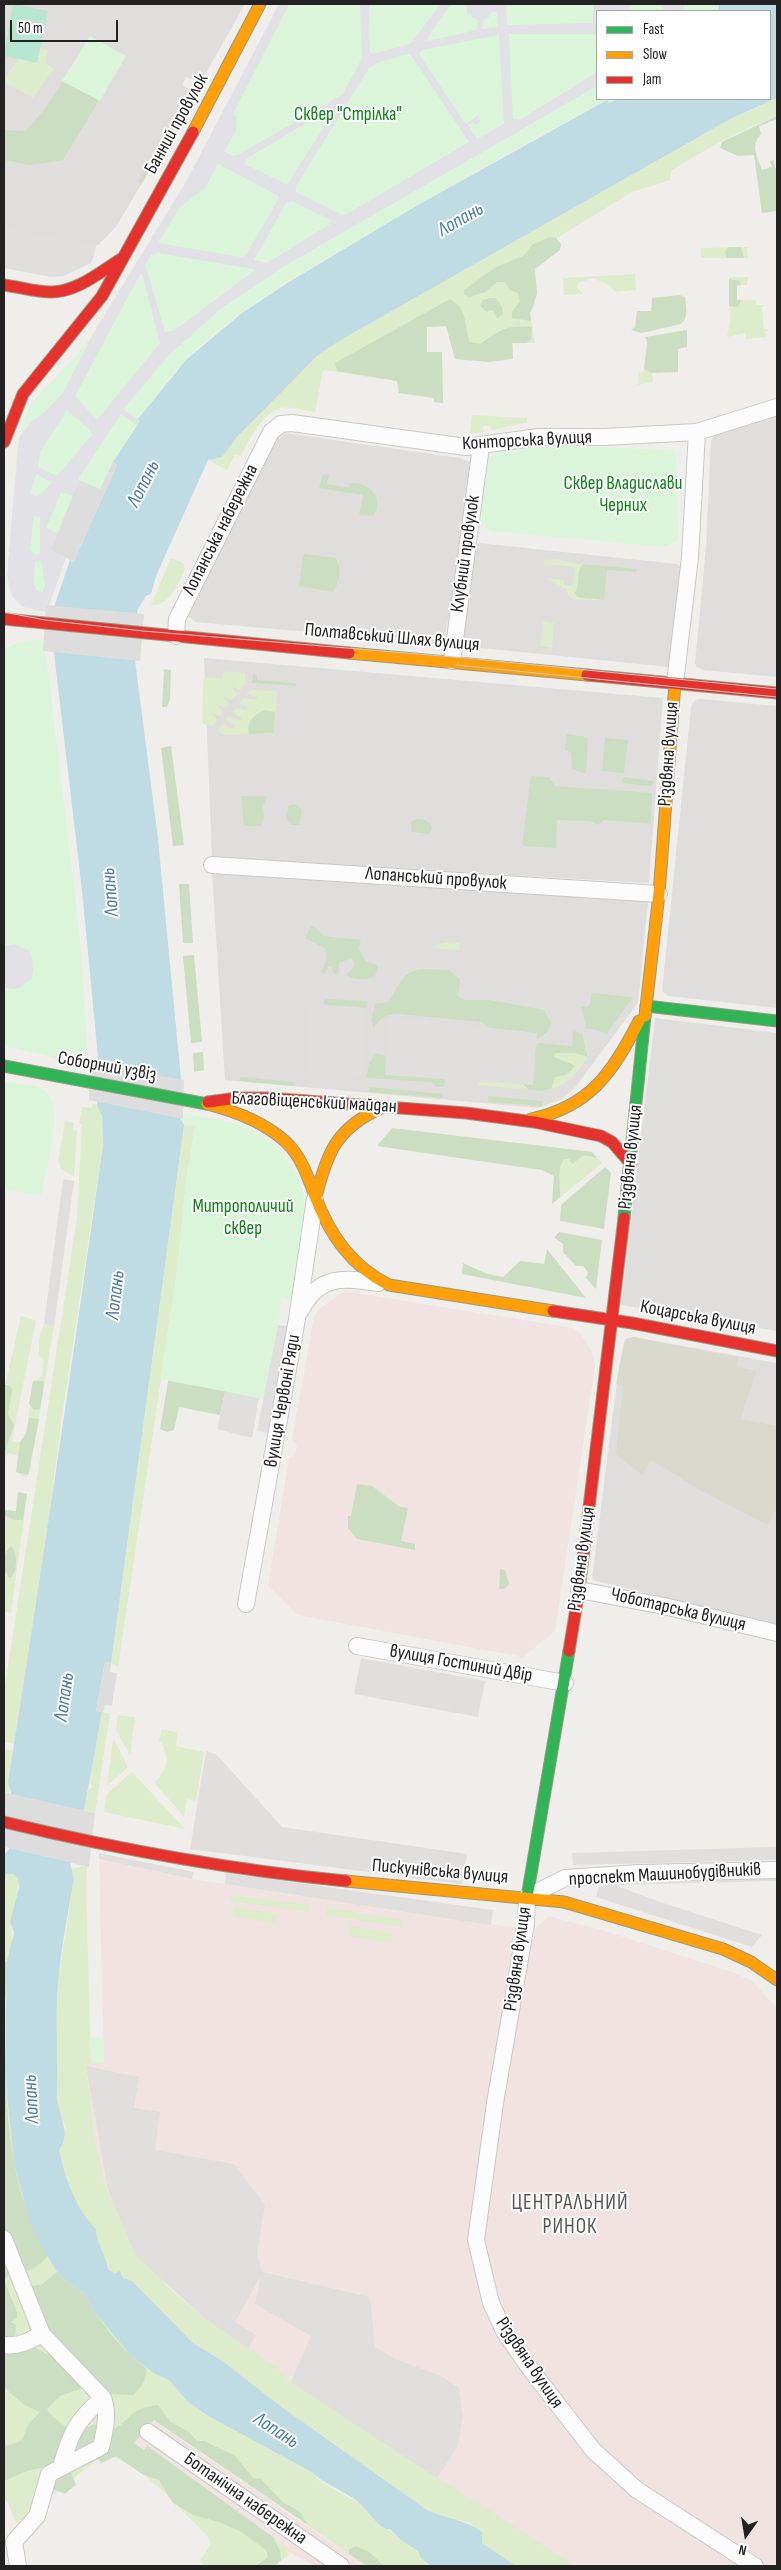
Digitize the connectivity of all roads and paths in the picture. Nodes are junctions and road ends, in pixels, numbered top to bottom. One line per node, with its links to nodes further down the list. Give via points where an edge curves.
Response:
1 (260, 4): 2 (street, Банний провулок, via 218,87)
2 (121, 260): 3 (street, via 68,290 42,292); 7 (street, Банний провулок, via 84,321 23,394)
3 (4, 285)
4 (777, 407): 6 (street, Конторська вулиця)
5 (276, 427): 8 (street, Конторська вулиця, via 292,423 466,447); 10 (street, Лопанська набережна, via 177,619)
6 (697, 432): 8 (street, Конторська вулиця, via 539,437); 12 (street, Різдвяна вулиця, via 690,557)
7 (4, 442)
8 (481, 446): 11 (street, Клубний провулок)
9 (4, 618): 10 (street, Полтавський Шлях вулиця)
10 (176, 636): 11 (street, Полтавський Шлях вулиця)
11 (452, 661): 12 (street, Полтавський Шлях вулиця)
12 (675, 683): 13 (street, Полтавський Шлях вулиця); 15 (street, Різдвяна вулиця)
13 (777, 693)
14 (212, 865): 15 (street, Лопанський провулок)
15 (659, 894): 16 (street, Різдвяна вулиця)
16 (646, 1006): 17 (street); 21 (street, via 622,1054 582,1101 549,1117); 22 (street, Різдвяна вулиця)
17 (777, 1021)
18 (4, 1066): 19 (street, Соборний узвіз)
19 (204, 1103): 20 (street, Благовіщенський майдан, via 226,1097); 23 (street, Благовіщенський майдан, via 259,1123 278,1134 307,1171)
20 (385, 1106): 21 (street, Благовіщенський майдан); 23 (street, via 357,1118 338,1136 326,1158)
21 (519, 1120): 22 (street, via 601,1136 612,1142)
22 (631, 1164): 26 (street, Різдвяна вулиця)
23 (316, 1197): 24 (street, Благовіщенський майдан, via 325,1221 345,1253 364,1272); 25 (street, вулиця Червоні Ряди)
24 (389, 1285): 25 (street, Благовіщенський майдан, via 342,1279 325,1283 310,1296); 26 (street, Благовіщенський майдан)
25 (297, 1319): 29 (street, вулиця Червоні Ряди)
26 (612, 1320): 27 (street, Коцарська вулиця); 28 (street, Різдвяна вулиця)
27 (777, 1351)
28 (578, 1590): 30 (street, Чоботарська вулиця, via 664,1606); 32 (street, Різдвяна вулиця)
29 (246, 1604)
30 (777, 1633)
31 (357, 1646): 32 (street, вулиця Гостиний Двір)
32 (564, 1683): 35 (street, Різдвяна вулиця)
33 (4, 1822): 35 (street, Пискунівська вулиця, via 87,1843 262,1872)
34 (777, 1870): 35 (street, проспект Машинобудівників, via 565,1878)
35 (527, 1897): 36 (street, Пискунівська вулиця, via 595,1909 700,1942 733,1954); 45 (street, Різдвяна вулиця, via 526,1924 495,2103 476,2240 490,2303 505,2333 593,2450 636,2490)
36 (777, 1980)
37 (4, 2239): 38 (street)
38 (42, 2334): 39 (street, via 23,2344); 40 (street)
39 (4, 2345)
40 (103, 2398): 42 (street, via 78,2421); 42 (street, via 106,2425 101,2447)
41 (148, 2432): 44 (street, Ботанічна набережна)
42 (61, 2467): 43 (street, via 49,2474 36,2516 14,2542)
43 (18, 2566)
44 (341, 2566)
45 (756, 2566)

